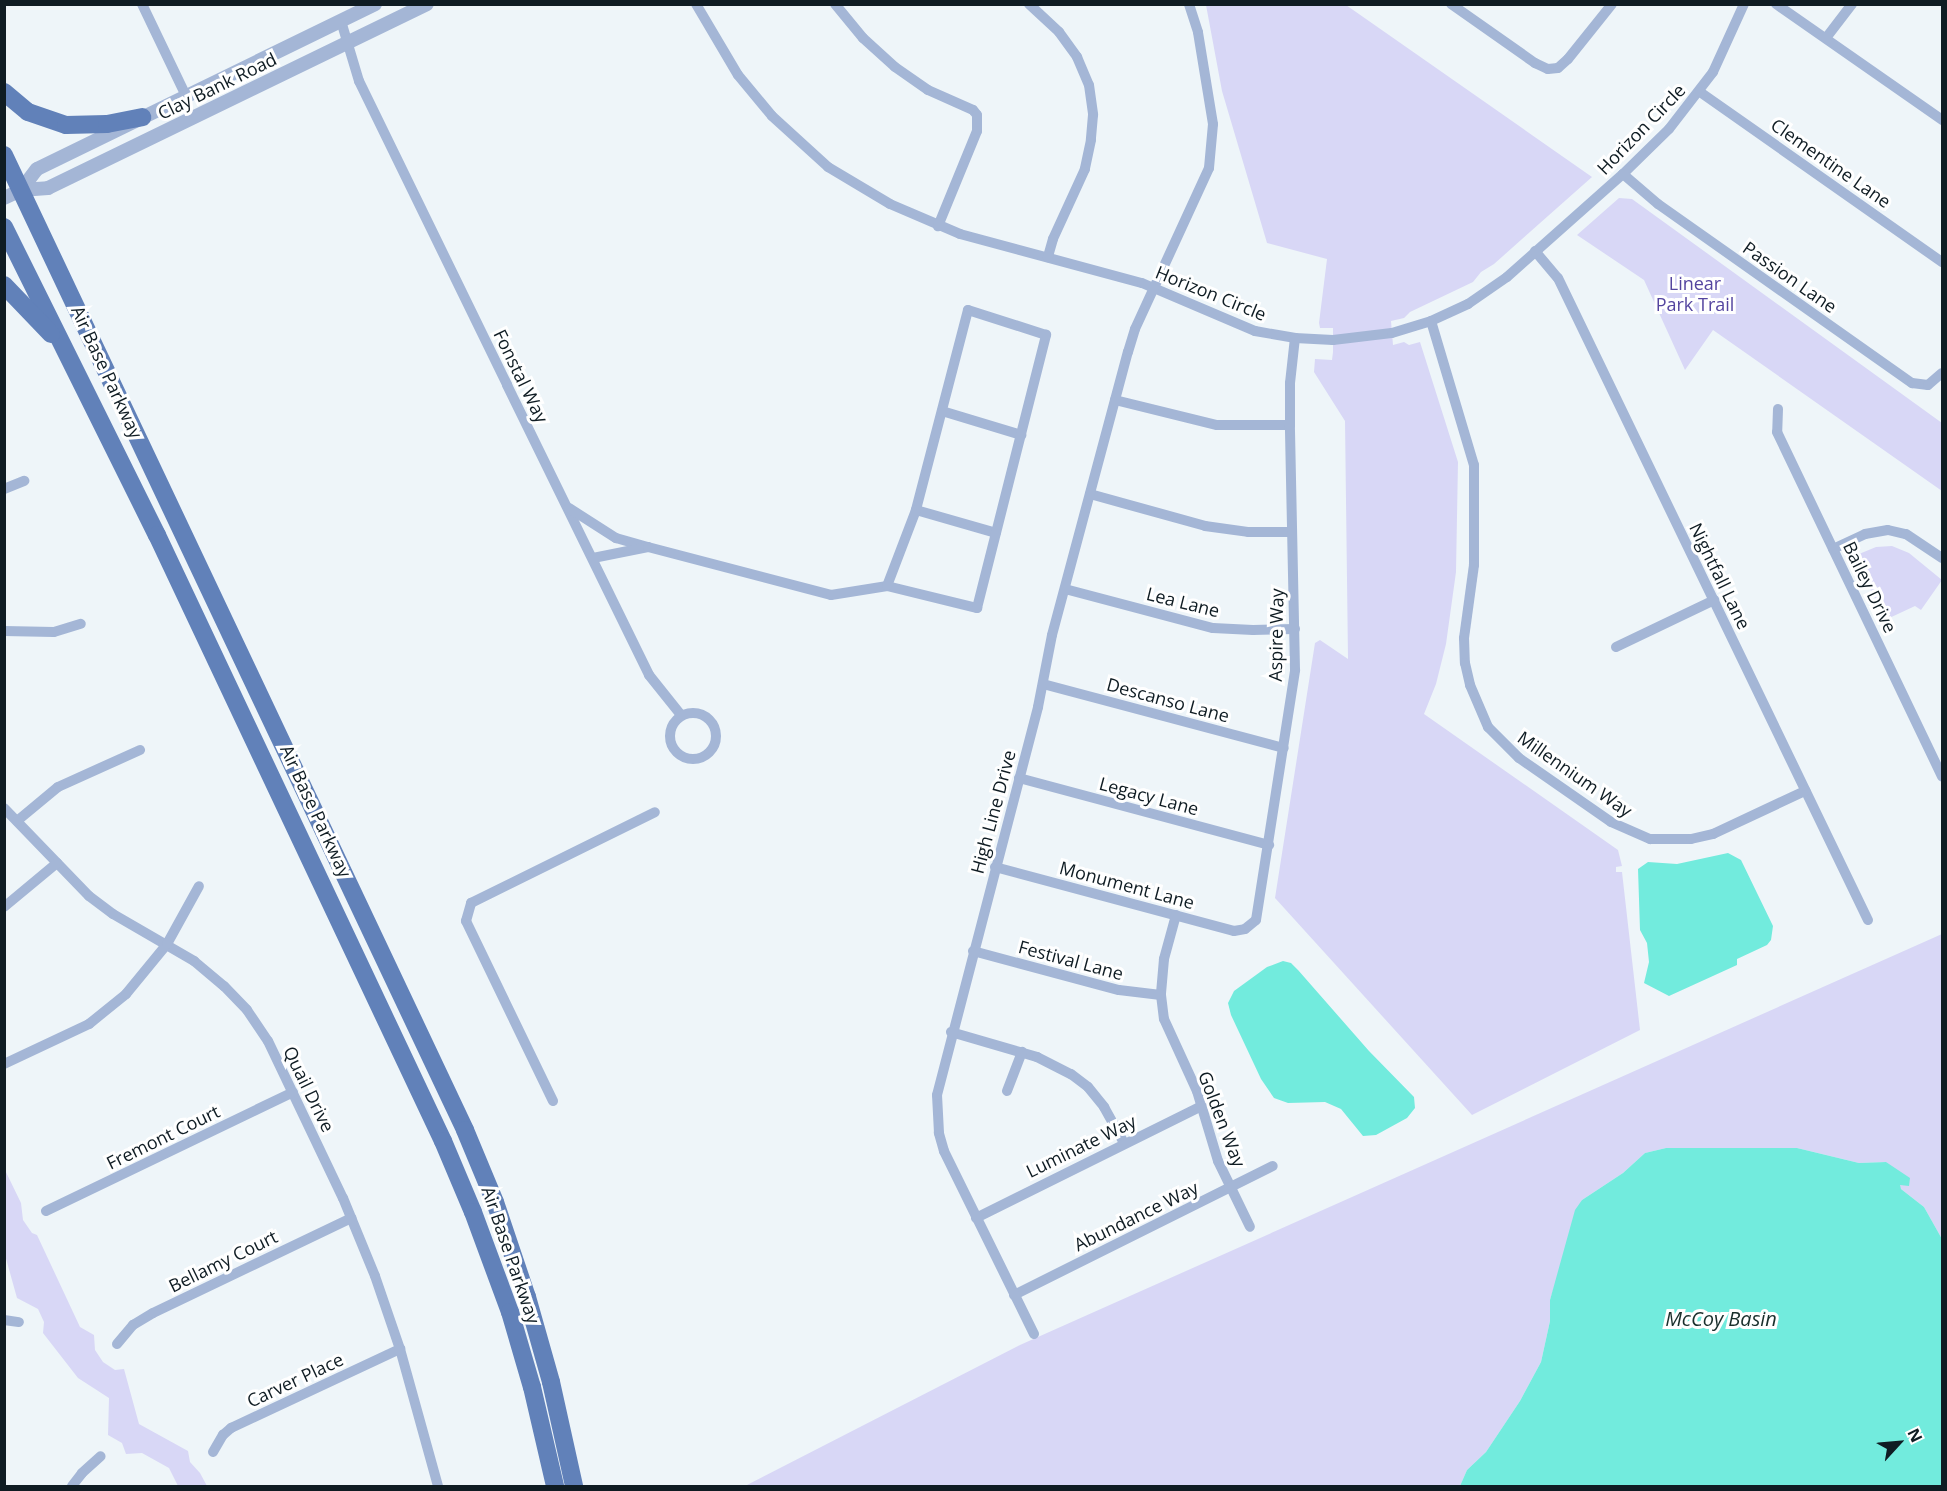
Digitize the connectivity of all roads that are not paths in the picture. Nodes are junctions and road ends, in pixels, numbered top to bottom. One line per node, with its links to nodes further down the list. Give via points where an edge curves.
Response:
1 (142, 4): 18 (street)
2 (375, 4): 13 (street, Clay Bank Road)
3 (427, 4): 15 (street, Clay Bank Road)
4 (696, 4): 24 (street, Horizon Circle, via 738,75 796,141 847,180)
5 (835, 4): 24 (street, via 863,38 895,67 928,90 966,106 977,115 977,131)
6 (1029, 4): 27 (street, via 1069,44 1084,70 1093,108 1092,140 1085,169)
7 (1189, 4): 30 (street, High Line Drive, via 1198,32 1213,146 1207,176)
8 (1451, 4): 9 (street, via 1548,69 1558,68 1568,59)
9 (1612, 4)
10 (1744, 4): 17 (street, Horizon Circle, via 1723,53)
11 (1776, 4): 14 (street)
12 (1852, 4): 14 (street)
13 (341, 21): 15 (street, Fonstal Way); 18 (street, Clay Bank Road)
14 (1826, 38): 20 (street)
15 (347, 43): 23 (street, Clay Bank Road, via 48,188); 43 (street, Fonstal Way, via 359,81)
16 (4, 92): 19 (main road, via 28,112 66,125 106,124)
17 (1700, 92): 22 (street, Horizon Circle); 28 (street, Clementine Lane)
18 (186, 96): 19 (street, Clay Bank Road)
19 (142, 117): 23 (street, Clay Bank Road, via 37,169)
20 (1942, 120)
21 (4, 155): 23 (main road, Air Base Parkway)
22 (1623, 174): 26 (street, Horizon Circle); 34 (street, Passion Lane, via 1658,204 1912,383 1928,385)
23 (13, 194): 104 (main road, Air Base Parkway, via 465,1130 495,1202 527,1298)
24 (938, 226): 27 (street, Horizon Circle)
25 (4, 227): 33 (main road, Air Base Parkway)
26 (1535, 251): 31 (street, Horizon Circle, via 1485,293); 53 (street, Nightfall Lane, via 1558,278)
27 (1048, 257): 30 (street, Horizon Circle)
28 (1942, 262)
29 (4, 285): 33 (main road)
30 (1155, 288): 32 (street, Horizon Circle, via 1235,324); 35 (street, High Line Drive, via 1131,341)
31 (1431, 321): 32 (street, Horizon Circle, via 1392,333 1333,340); 64 (street, Millennium Way, via 1474,465 1474,565 1464,638 1465,663 1488,727 1519,758 1611,822 1650,839 1691,839 1713,834)
32 (1295, 338): 38 (street, Aspire Way)
33 (65, 349): 103 (main road, Air Base Parkway, via 443,1141 510,1312)
34 (1942, 373)
35 (1115, 400): 38 (street, via 1200,423); 42 (street, High Line Drive)
36 (1778, 409): 48 (street, Bailey Drive, via 1777,432)
37 (942, 411): 39 (street); 39 (street, via 968,310 1046,335); 44 (street)
38 (1290, 425): 46 (street, Aspire Way)
39 (1021, 435): 45 (street)
40 (24, 481): 41 (street)
41 (4, 489)
42 (1090, 494): 46 (street, via 1205,526 1248,532); 52 (street, High Line Drive)
43 (567, 507): 47 (street, via 616,538); 49 (street, Fonstal Way)
44 (916, 510): 45 (street); 51 (street)
45 (996, 532): 51 (street, via 976,608)
46 (1292, 532): 55 (street, Aspire Way)
47 (648, 547): 49 (street); 51 (street, via 831,594)
48 (1833, 549): 50 (street, via 1865,534 1888,530 1906,534); 62 (street, Bailey Drive)
49 (593, 558): 59 (street, Fonstal Way, via 649,675)
50 (1942, 558)
51 (887, 586)
52 (1065, 589): 55 (street, Lea Lane, via 1213,628); 58 (street, High Line Drive)
53 (1714, 600): 57 (street); 64 (street, Nightfall Lane)
54 (81, 624): 56 (street, via 54,632)
55 (1295, 629): 60 (street, Aspire Way, via 1295,670)
56 (4, 631)
57 (1616, 647)
58 (1043, 684): 60 (street, Descanso Lane); 63 (street, High Line Drive)
59 (681, 715): 59 (street, via 670,731 674,750 691,759 705,756 714,746 714,726 700,713)
60 (1284, 748): 68 (street, Aspire Way)
61 (140, 750): 67 (street, via 58,787)
62 (1942, 777)
63 (1019, 778): 68 (street, Legacy Lane); 70 (street, High Line Drive)
64 (1805, 791): 74 (street, Nightfall Lane)
65 (4, 808): 67 (street, Quail Drive)
66 (654, 812): 84 (street, via 471,903 466,921)
67 (17, 821): 69 (street, Quail Drive)
68 (1269, 845): 75 (street, Aspire Way, via 1259,911)
69 (57, 863): 72 (street); 76 (street, Quail Drive, via 113,914)
70 (995, 867): 73 (street, Monument Lane); 77 (street, High Line Drive)
71 (199, 886): 76 (street)
72 (4, 907)
73 (1176, 915): 75 (street, Monument Lane, via 1234,931); 78 (street, Golden Way, via 1164,959)
74 (1868, 920)
75 (1250, 926)
76 (167, 944): 81 (street, via 126,994 89,1024); 83 (street, Quail Drive, via 194,961 247,1010 268,1041)
77 (973, 951): 78 (street, Festival Lane, via 1119,990); 79 (street, High Line Drive)
78 (1161, 995): 85 (street, Golden Way, via 1169,1035)
79 (951, 1032): 80 (street); 91 (street, High Line Drive, via 936,1095 939,1133 950,1166)
80 (1022, 1052): 82 (street); 86 (street, via 1052,1063 1088,1087)
81 (4, 1064)
82 (1007, 1091)
83 (293, 1092): 89 (street, Fremont Court); 90 (street, Quail Drive)
84 (553, 1101)
85 (1202, 1106): 86 (street, Luminate Way); 88 (street, Golden Way, via 1213,1148)
86 (1124, 1143): 91 (street, Luminate Way)
87 (1273, 1166): 88 (street, Abundance Way)
88 (1231, 1187): 92 (street, Golden Way); 93 (street, Abundance Way)
89 (46, 1211)
90 (351, 1218): 97 (street, Bellamy Court, via 153,1313 133,1325); 98 (street, Quail Drive)
91 (976, 1218): 93 (street, High Line Drive)
92 (1250, 1227)
93 (1014, 1295): 96 (street, High Line Drive)
94 (4, 1320): 95 (street)
95 (19, 1322)
96 (1034, 1334)
97 (117, 1344)
98 (400, 1349): 99 (street, Carver Place, via 231,1428); 102 (street, Quail Drive)
99 (213, 1452)
100 (101, 1456): 101 (street)
101 (72, 1486)
102 (438, 1486)
103 (555, 1486)
104 (574, 1486)

